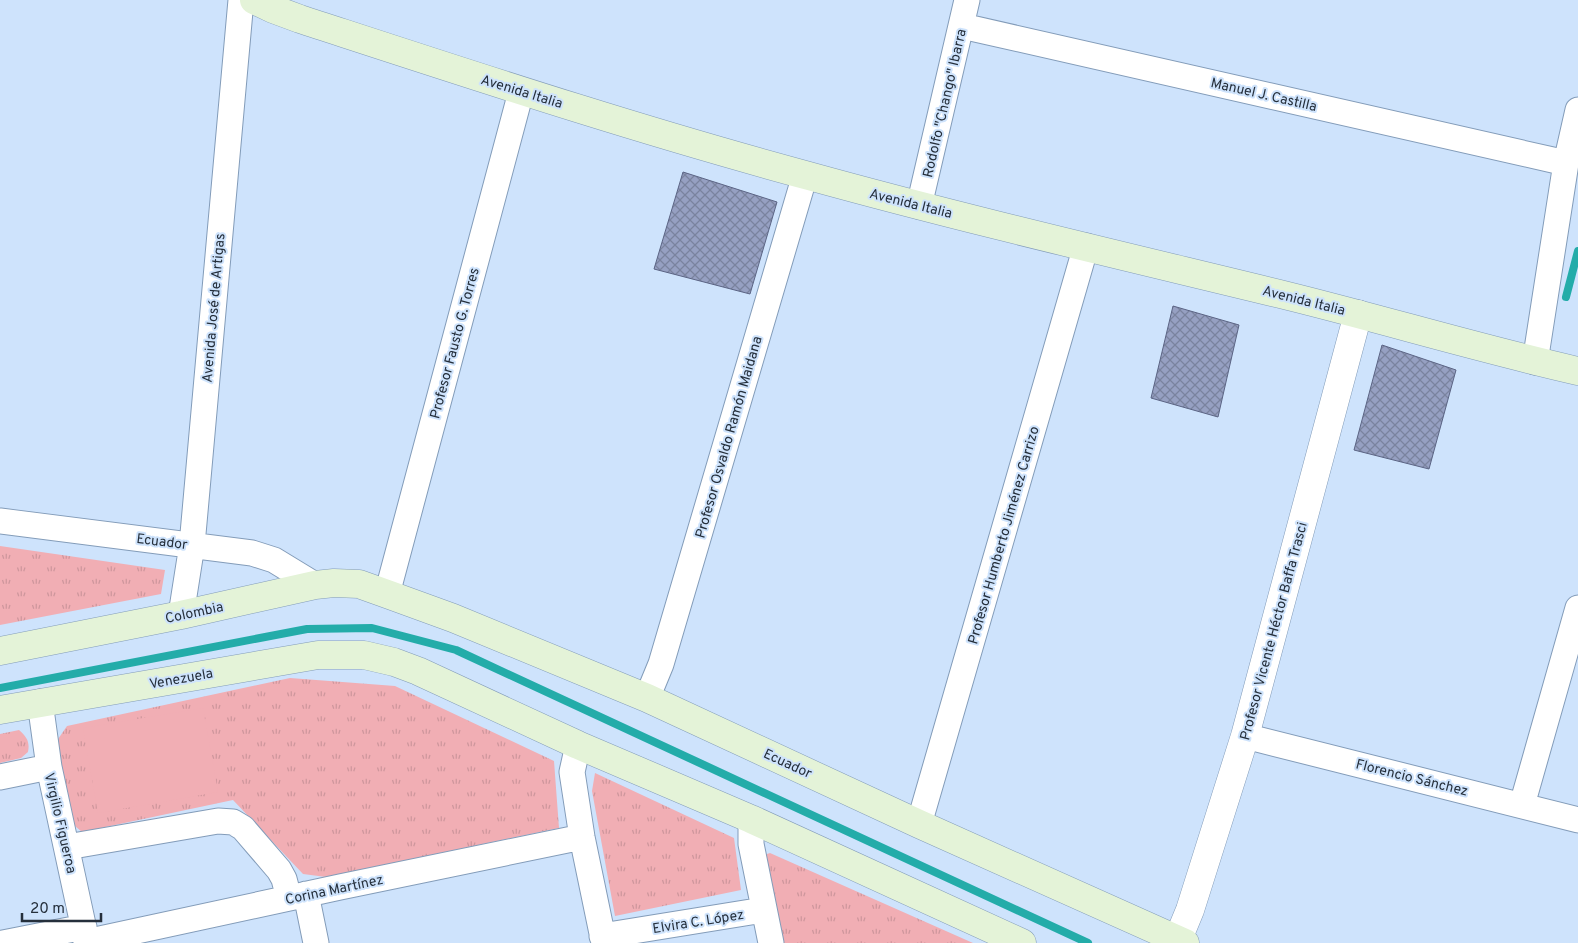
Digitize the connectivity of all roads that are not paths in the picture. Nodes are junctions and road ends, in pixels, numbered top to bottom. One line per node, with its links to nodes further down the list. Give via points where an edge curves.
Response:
1 (241, 0): 15 (street, Avenida José de Artigas)
2 (254, 0): 5 (main road, Avenida Italia, via 273,10)
3 (968, 0): 4 (street, Rodolfo "Chango" Ibarra)
4 (962, 26): 7 (street, Manuel J. Castilla); 9 (street, Rodolfo "Chango" Ibarra)
5 (521, 92): 8 (main road, Avenida Italia); 17 (street, Profesor Fausto G. Torres)
6 (1578, 110): 7 (street)
7 (1566, 163): 12 (street)
8 (805, 175): 9 (main road, Avenida Italia); 21 (street, Profesor Osvaldo Ramón Maidana, via 661,664)
9 (919, 206): 10 (main road, Avenida Italia)
10 (1086, 246): 11 (main road, Avenida Italia); 31 (street, Profesor Humberto Jiménez Carrizo)
11 (1358, 314): 12 (main road, Avenida Italia); 24 (street, Profesor Vicente Héctor Baffa Trasci)
12 (1535, 362): 13 (main road, Avenida Italia)
13 (1578, 371)
14 (0, 520): 15 (street, Ecuador)
15 (192, 545): 16 (street, Ecuador, via 252,553 274,560); 19 (street, Avenida José de Artigas)
16 (316, 585): 17 (main road, Colombia, via 334,582 359,584); 19 (main road, Colombia)
17 (387, 594): 21 (main road, Ecuador)
18 (1578, 608): 28 (street)
19 (181, 616): 20 (main road, Colombia)
20 (0, 651)
21 (647, 698): 31 (main road, Ecuador)
22 (40, 702): 23 (main road, Venezuela); 25 (main road, Venezuela, via 318,655 364,655 418,671); 26 (street, Virgilio Figueroa)
23 (0, 710)
24 (1245, 736): 28 (street, Florencio Sánchez); 38 (street, Profesor Vicente Héctor Baffa Trasci)
25 (578, 745): 29 (main road); 32 (street, via 572,772)
26 (49, 767): 27 (street); 33 (street, Virgilio Figueroa)
27 (0, 776)
28 (1522, 805): 30 (street, Florencio Sánchez)
29 (751, 819): 35 (street, via 751,844); 42 (main road)
30 (1578, 820)
31 (919, 824): 38 (main road, Ecuador)
32 (582, 837): 34 (street, Corina Martínez); 37 (street)
33 (67, 847): 34 (street, via 218,821 233,822 243,828); 36 (street, Virgilio Figueroa)
34 (298, 896): 36 (street, Corina Martínez); 40 (street)
35 (763, 910): 37 (street, Elvira C. López); 41 (street)
36 (86, 937): 39 (street, Corina Martínez)
37 (603, 940)
38 (1179, 942)
39 (3, 943)
40 (316, 943)
41 (770, 943)
42 (1022, 943)

